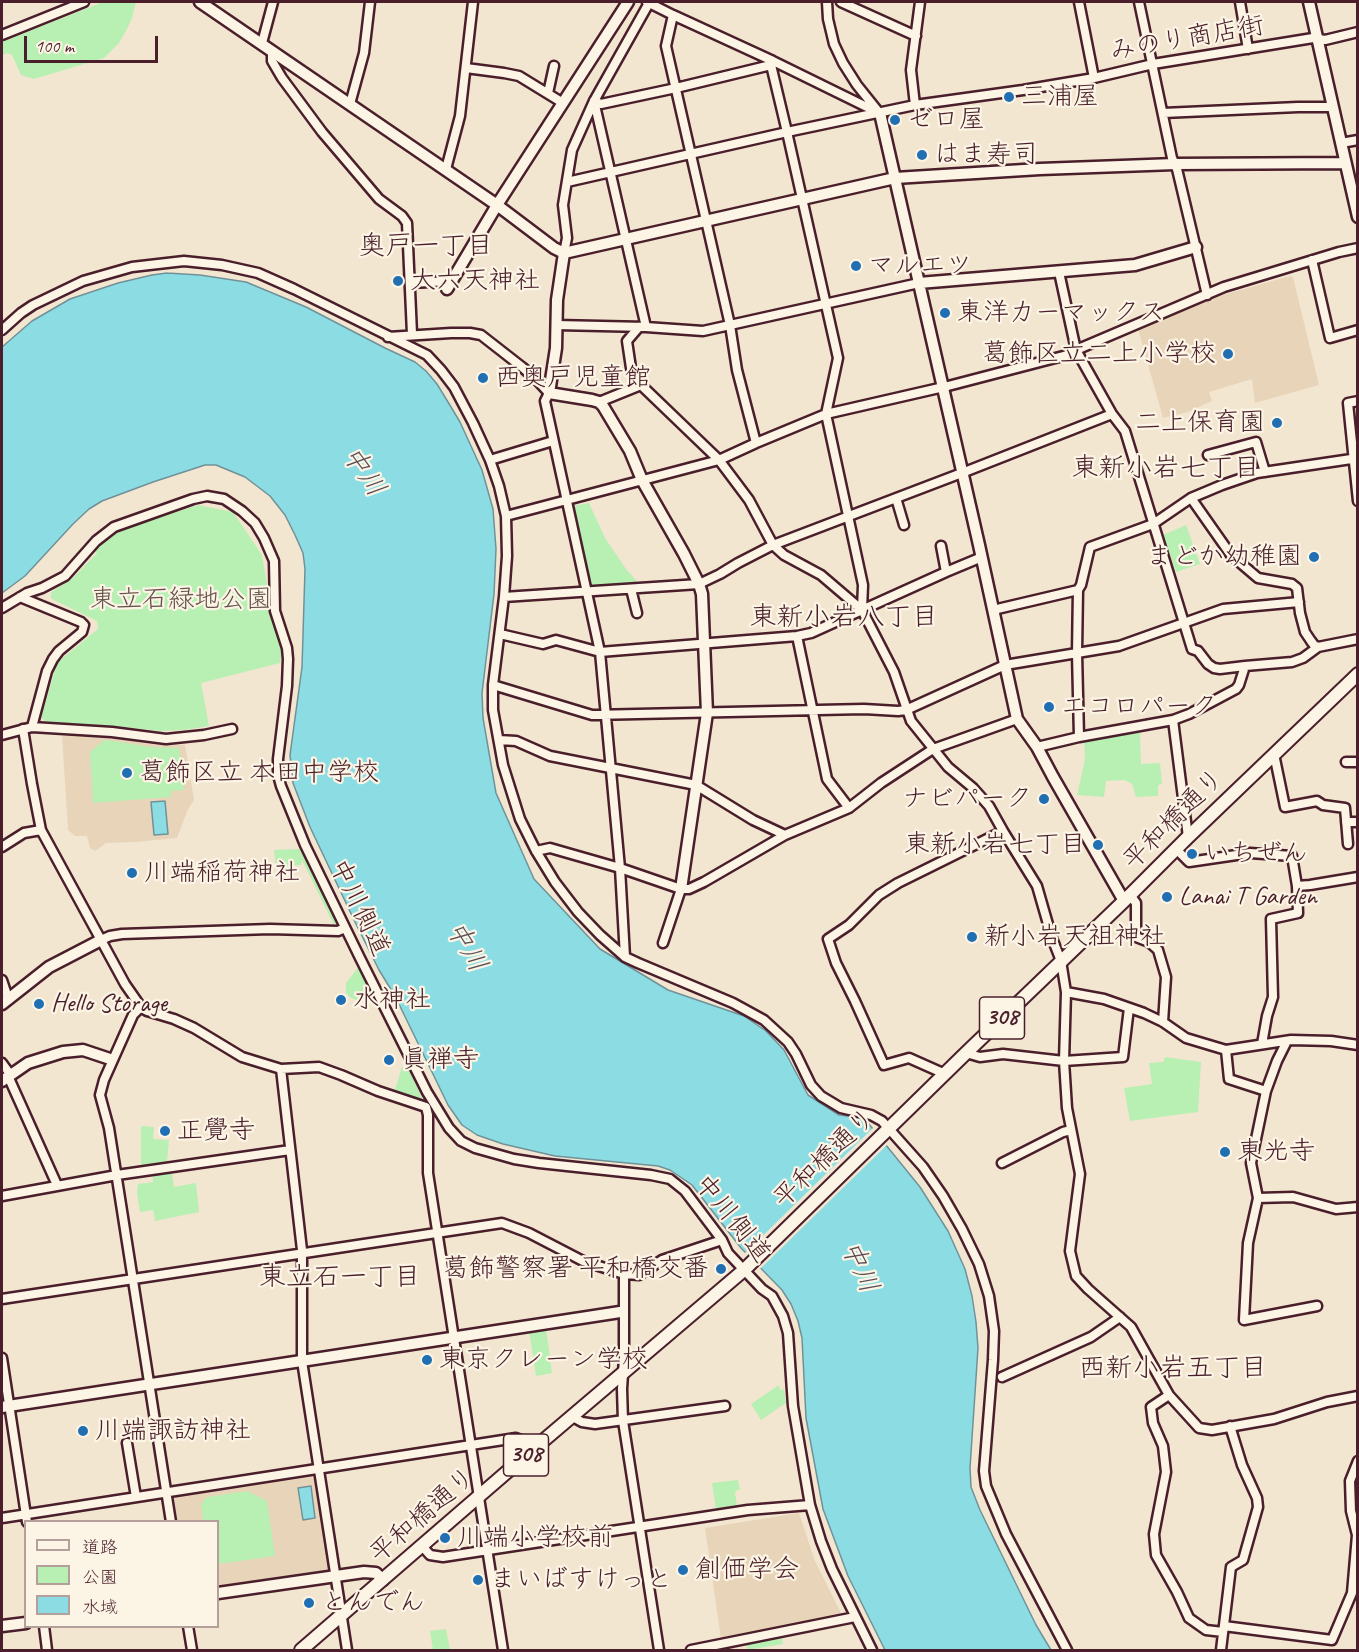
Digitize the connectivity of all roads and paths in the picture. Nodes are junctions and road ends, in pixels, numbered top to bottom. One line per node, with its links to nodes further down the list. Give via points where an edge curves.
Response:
1 (84, 2): 17 (street)
2 (200, 2): 20 (street)
3 (273, 2): 20 (street)
4 (370, 2): 32 (street, via 364,53)
5 (472, 2): 26 (street)
6 (628, 2): 31 (street)
7 (648, 2): 15 (street); 30 (street)
8 (827, 2): 35 (street, via 832,36 843,63)
9 (841, 2): 18 (street)
10 (920, 2): 18 (street)
11 (1079, 2): 27 (street)
12 (1139, 2): 24 (street)
13 (1240, 2): 21 (street)
14 (1309, 2): 19 (street)
15 (673, 15): 23 (street); 28 (street, via 666,46)
16 (1358, 32): 19 (street, みのり商店街)
17 (2, 35)
18 (916, 36): 33 (street, via 911,70)
19 (1318, 39): 21 (street, みのり商店街); 34 (street)
20 (262, 43): 22 (street)
21 (1248, 49): 24 (street, みのり商店街)
22 (272, 51): 32 (street); 58 (street, via 272,61 322,132 379,199 407,223)
23 (772, 63): 28 (street); 35 (street); 37 (street)
24 (1152, 64): 27 (street, みのり商店街); 36 (street)
25 (554, 66): 29 (street)
26 (466, 68): 29 (street, via 519,76); 43 (street, via 460,116)
27 (1094, 78): 33 (street, みのり商店街)
28 (676, 88): 30 (street, via 600,104); 40 (street)
29 (548, 93): 31 (street)
30 (594, 101): 44 (street); 47 (street, via 572,150)
31 (563, 103): 49 (street)
32 (350, 104): 43 (street)
33 (915, 105): 35 (street, みのり商店街)
34 (1332, 107): 36 (street); 39 (street)
35 (880, 113): 37 (street, みのり商店街); 45 (street)
36 (1163, 113): 42 (street)
37 (788, 132): 40 (street, みのり商店街); 48 (street)
38 (1358, 140): 39 (street)
39 (1341, 143): 41 (street)
40 (691, 154): 44 (street, みのり商店街); 51 (street)
41 (1345, 163): 42 (street); 46 (street)
42 (1175, 164): 45 (street); 53 (street)
43 (446, 170): 49 (street)
44 (611, 172): 47 (street, みのり商店街); 52 (street)
45 (895, 178): 48 (street); 59 (street)
46 (1353, 179): 50 (street)
47 (567, 182): 55 (street, via 563,204 567,238)
48 (803, 200): 51 (street); 62 (street)
49 (498, 205): 55 (street); 60 (street)
50 (1358, 217)
51 (705, 222): 52 (street); 64 (street)
52 (626, 240): 55 (street); 65 (street)
53 (1196, 247): 57 (street, via 1135,265); 61 (street)
54 (1358, 248): 56 (street)
55 (564, 253): 63 (street)
56 (1312, 260): 61 (street); 67 (street, via 1330,338)
57 (1059, 272): 59 (street); 70 (street)
58 (410, 283): 60 (street); 68 (street)
59 (919, 283): 62 (street); 73 (street)
60 (449, 285)
61 (1207, 295): 70 (street)
62 (826, 303): 64 (street); 77 (street, via 838,358)
63 (556, 325): 65 (street); 74 (street)
64 (730, 325): 65 (street, via 703,331); 80 (street)
65 (642, 327): 72 (street, via 627,340 631,368)
66 (2, 330): 69 (street, via 33,305 83,281 132,267 184,261 258,273)
67 (1358, 330)
68 (415, 334): 69 (street); 71 (street); 74 (street, via 481,335)
69 (388, 337): 71 (street)
70 (1076, 350): 73 (street); 78 (street)
71 (427, 355): 83 (street, via 454,387)
72 (640, 385): 76 (street); 84 (street)
73 (943, 387): 77 (street); 86 (street)
74 (549, 393): 76 (street); 79 (street, via 545,401)
75 (1358, 401): 82 (street, via 1348,403)
76 (598, 402): 87 (street, via 630,451)
77 (826, 414): 80 (street); 93 (street)
78 (1112, 414): 86 (street); 94 (street, via 1125,431)
79 (553, 441): 83 (street); 90 (street)
80 (756, 443): 84 (street)
81 (1208, 455): 85 (street, via 1256,442)
82 (1356, 458): 85 (street); 91 (street)
83 (490, 459): 92 (street)
84 (719, 460): 87 (street); 96 (street, via 748,500)
85 (1265, 472): 89 (street)
86 (963, 473): 88 (street); 98 (street)
87 (642, 480): 90 (street); 100 (street)
88 (896, 498): 93 (street); 95 (street)
89 (1191, 498): 94 (street); 107 (street, via 1231,555 1258,578 1292,584 1297,588)
90 (567, 501): 92 (street); 104 (street)
91 (1358, 501)
92 (506, 516): 106 (street)
93 (848, 516): 96 (street); 110 (street, via 863,585)
94 (1153, 524): 103 (street, via 1090,547 1082,585); 113 (street)
95 (904, 525)
96 (773, 545): 100 (street); 110 (street, via 821,574)
97 (941, 546): 99 (street)
98 (981, 557): 99 (street); 111 (street)
99 (946, 572): 110 (street)
100 (699, 584): 102 (street); 117 (street)
101 (42, 588): 105 (street, 中川側道); 109 (street, via 39,598); 159 (street, 中川側道, via 65,576 114,527 193,499 224,499 255,523 274,561 275,610 288,659 278,776 296,825)
102 (631, 589): 104 (street); 112 (street)
103 (1077, 591): 111 (street); 120 (street)
104 (588, 592): 106 (street); 119 (street)
105 (20, 597): 108 (street, 中川側道); 109 (street)
106 (504, 597): 114 (street)
107 (1299, 602): 113 (street, via 1223,609); 118 (street, via 1305,632)
108 (2, 608)
109 (49, 608): 131 (street, via 81,622 84,629 53,659)
110 (861, 610): 115 (street); 125 (street, via 894,672)
111 (993, 610): 121 (street)
112 (637, 613)
113 (1183, 624): 120 (street, via 1119,646); 122 (street, via 1192,649 1208,664 1220,669)
114 (500, 634): 119 (street, via 543,644 556,640); 124 (street)
115 (797, 636): 117 (street); 126 (street)
116 (1358, 639): 118 (street)
117 (705, 643): 119 (street); 127 (street)
118 (1318, 647): 122 (street, via 1292,662)
119 (600, 652): 128 (street)
120 (1077, 653): 121 (street); 134 (street)
121 (1005, 665): 125 (street); 129 (street)
122 (1245, 666): 130 (street, via 1236,689)
123 (1358, 674): 138 (main road, 平和橋通り / 308)
124 (493, 685): 128 (street, via 592,715); 135 (street)
125 (906, 710): 126 (street); 137 (street)
126 (814, 711): 127 (street); 143 (street, via 827,779)
127 (706, 713): 128 (street); 142 (street)
128 (606, 715): 141 (street)
129 (1017, 719): 136 (street); 137 (street)
130 (1173, 720): 134 (street); 149 (street)
131 (28, 728): 132 (street, via 166,739); 133 (street); 146 (street, via 32,784)
132 (232, 729)
133 (2, 735)
134 (1079, 737): 136 (street)
135 (499, 740): 141 (street, via 516,741 550,756); 153 (street, via 516,809)
136 (1037, 747): 158 (street)
137 (933, 749): 143 (street); 147 (street, via 989,806)
138 (1274, 754): 144 (street, via 1285,807 1317,801 1345,808); 149 (main road, 平和橋通り / 308)
139 (1346, 762): 140 (street)
140 (1358, 762)
141 (611, 769): 142 (street); 154 (street)
142 (696, 785): 148 (street); 157 (street)
143 (849, 808): 148 (street)
144 (1346, 822): 145 (street); 150 (street)
145 (1358, 822)
146 (41, 830): 151 (street, via 24,833); 160 (street)
147 (1003, 831): 163 (street, via 1037,886); 179 (street, via 898,883 828,939 884,1065 909,1058)
148 (785, 835): 157 (street, via 704,882)
149 (1188, 837): 152 (main road, 平和橋通り / 308)
150 (1348, 844)
151 (2, 847)
152 (1176, 849): 156 (street, via 1189,862 1250,853 1292,856); 158 (main road, 平和橋通り / 308)
153 (536, 851): 154 (street, via 549,848); 162 (street, via 578,912)
154 (620, 868): 157 (street); 162 (street)
155 (1358, 877): 156 (street)
156 (1297, 885): 171 (street, via 1298,913 1271,919 1273,997)
157 (681, 889): 161 (street)
158 (1127, 898): 163 (main road, 平和橋通り / 308); 169 (street, via 1136,903 1136,937 1158,950 1166,977)
159 (345, 928): 160 (street, via 122,934); 192 (street, 中川側道, via 427,1092 461,1141 514,1159 670,1179 685,1191)
160 (101, 940): 166 (street, via 49,967); 167 (street)
161 (663, 943)
162 (625, 957): 183 (street, via 764,1020 788,1042 821,1096 841,1108 882,1121)
163 (1061, 961): 165 (street); 174 (main road, 平和橋通り / 308)
164 (2, 980): 166 (street)
165 (1066, 992): 168 (street); 176 (street)
166 (5, 1001)
167 (141, 1007): 175 (street); 178 (street, via 174,1018 242,1057)
168 (1129, 1008): 169 (street); 176 (street, via 1123,1058)
169 (1163, 1022): 173 (street, via 1186,1038)
170 (1287, 1041): 171 (street); 172 (street); 181 (street)
171 (1262, 1044): 173 (street)
172 (1358, 1045)
173 (1226, 1050): 181 (street, via 1229,1079)
174 (966, 1053): 176 (street); 179 (main road, 平和橋通り / 308)
175 (111, 1059): 180 (street, via 83,1050 63,1052 28,1063); 186 (street, via 100,1095)
176 (1064, 1061): 182 (street)
177 (2, 1063): 180 (street)
178 (281, 1069): 184 (street); 191 (street, via 319,1067 426,1107 428,1173)
179 (945, 1074): 183 (main road, 平和橋通り / 308)
180 (7, 1077): 187 (street)
181 (1266, 1091): 189 (street, via 1251,1163)
182 (1071, 1130): 185 (street); 200 (street, via 1080,1174 1070,1251 1076,1276)
183 (885, 1132): 194 (main road, 平和橋通り / 308); 249 (street, via 923,1167 979,1264 994,1331 986,1486 1006,1534)
184 (290, 1150): 186 (street); 193 (street)
185 (1002, 1163)
186 (117, 1175): 187 (street); 196 (street)
187 (57, 1185): 188 (street)
188 (2, 1196)
189 (1258, 1198): 190 (street, via 1293,1197 1336,1209); 198 (street, via 1248,1243 1244,1320)
190 (1358, 1207)
191 (438, 1233): 193 (street); 195 (street, via 502,1222 583,1261); 201 (street)
192 (722, 1240): 194 (street, 中川側道, via 728,1253); 195 (street, via 662,1260 639,1275)
193 (302, 1254): 196 (street); 203 (street)
194 (748, 1266): 204 (main road, 平和橋通り / 308); 222 (street, 中川側道, via 778,1305 788,1334 793,1406)
195 (624, 1274): 199 (street)
196 (133, 1280): 197 (street); 206 (street)
197 (2, 1299)
198 (1317, 1306)
199 (622, 1312): 201 (street); 204 (street)
200 (1120, 1317): 205 (street, via 1091,1337); 207 (street, via 1131,1327)
201 (454, 1337): 203 (street); 215 (street)
202 (2, 1358): 210 (street)
203 (302, 1360): 206 (street); 218 (street)
204 (623, 1372): 211 (main road, 平和橋通り / 308); 212 (street)
205 (1002, 1377)
206 (149, 1384): 210 (street); 219 (street)
207 (1169, 1395): 213 (street, via 1199,1428); 239 (street, via 1151,1407 1166,1472 1154,1534 1156,1555 1189,1618 1206,1630)
208 (1358, 1396): 213 (street, via 1274,1419)
209 (724, 1406): 212 (street)
210 (5, 1407): 224 (street)
211 (571, 1416): 212 (street, via 589,1424); 216 (main road, 平和橋通り / 308)
212 (623, 1422): 226 (street)
213 (1230, 1426): 239 (street, via 1258,1508 1243,1560 1231,1567)
214 (127, 1443): 220 (street)
215 (471, 1445): 216 (street, via 516,1438); 218 (street); 221 (street)
216 (537, 1446): 221 (main road, 平和橋通り / 308)
217 (1358, 1461): 232 (street, via 1350,1481 1357,1535)
218 (319, 1469): 219 (street); 229 (street)
219 (166, 1493): 220 (street); 225 (street)
220 (136, 1497): 224 (street)
221 (480, 1497): 227 (main road, 平和橋通り / 308); 228 (street)
222 (810, 1505): 226 (street); 234 (street, 中川側道)
223 (2, 1518): 224 (street)
224 (26, 1518)
225 (171, 1520)
226 (639, 1527): 228 (street); 246 (street)
227 (422, 1546): 228 (street, via 430,1555 443,1557); 230 (main road, 平和橋通り / 308)
228 (488, 1551): 245 (street)
229 (335, 1575): 230 (street, via 370,1572); 231 (street); 233 (street)
230 (383, 1580): 233 (main road, 平和橋通り / 308)
231 (219, 1593)
232 (1355, 1595): 239 (street, via 1332,1640)
233 (342, 1616): 243 (main road, 平和橋通り / 308); 244 (street)
234 (855, 1617): 240 (street); 248 (street, 中川側道)
235 (24, 1623): 236 (street)
236 (2, 1626)
237 (44, 1628): 241 (street)
238 (188, 1628): 242 (street)
239 (1224, 1629): 250 (street)
240 (708, 1649): 247 (street)
241 (47, 1650)
242 (192, 1650)
243 (301, 1650)
244 (347, 1650)
245 (503, 1650)
246 (658, 1650)
247 (690, 1650)
248 (872, 1650)
249 (1066, 1650)
250 (1221, 1650)

